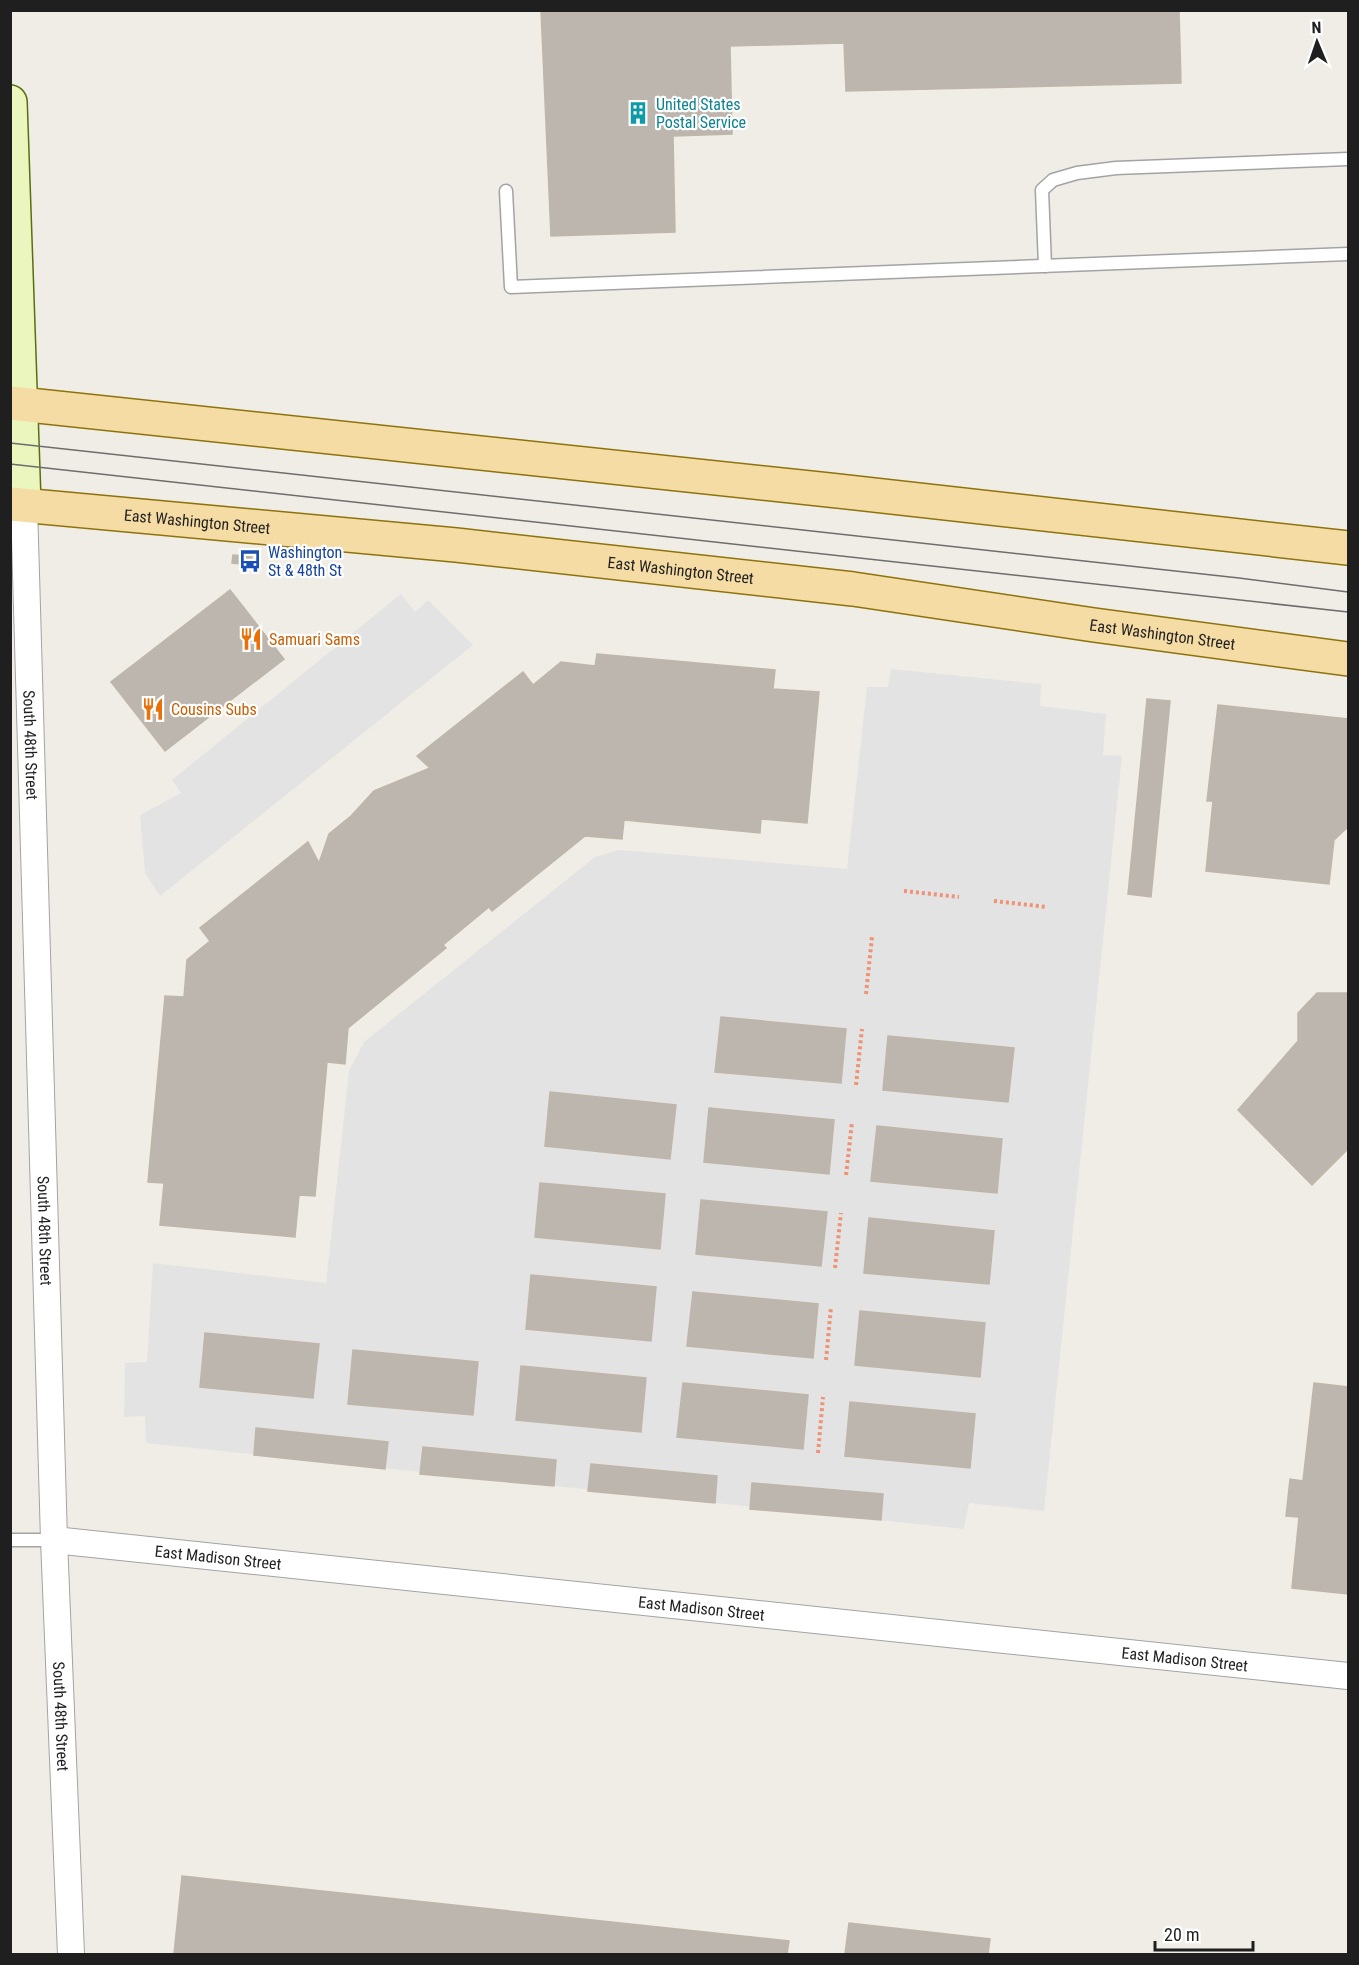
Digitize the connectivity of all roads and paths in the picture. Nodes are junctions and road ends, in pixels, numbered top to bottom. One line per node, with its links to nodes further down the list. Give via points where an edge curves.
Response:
1 (10, 102): 6 (street)
2 (1348, 159): 5 (lane, via 1116,168 1077,172 1053,180 1042,190)
3 (506, 191): 5 (lane, via 511,287)
4 (1348, 254): 5 (lane)
5 (1045, 266)
6 (16, 404): 7 (street); 8 (main road)
7 (17, 505): 9 (main road, East Washington Street, via 456,545 853,590); 27 (street, South 48th Street)
8 (1348, 548)
9 (1348, 659)
10 (904, 891): 11 (path)
11 (959, 897)
12 (994, 901): 13 (path)
13 (1047, 907)
14 (872, 937): 15 (path)
15 (866, 994)
16 (862, 1029): 17 (path)
17 (856, 1085)
18 (852, 1122): 19 (path)
19 (846, 1175)
20 (841, 1213): 21 (path)
21 (836, 1268)
22 (831, 1307): 23 (path)
23 (826, 1360)
24 (823, 1397): 25 (path)
25 (818, 1453)
26 (10, 1540): 27 (lane)
27 (54, 1540): 28 (street, East Madison Street); 29 (street, South 48th Street)
28 (1348, 1676)
29 (71, 1954)

